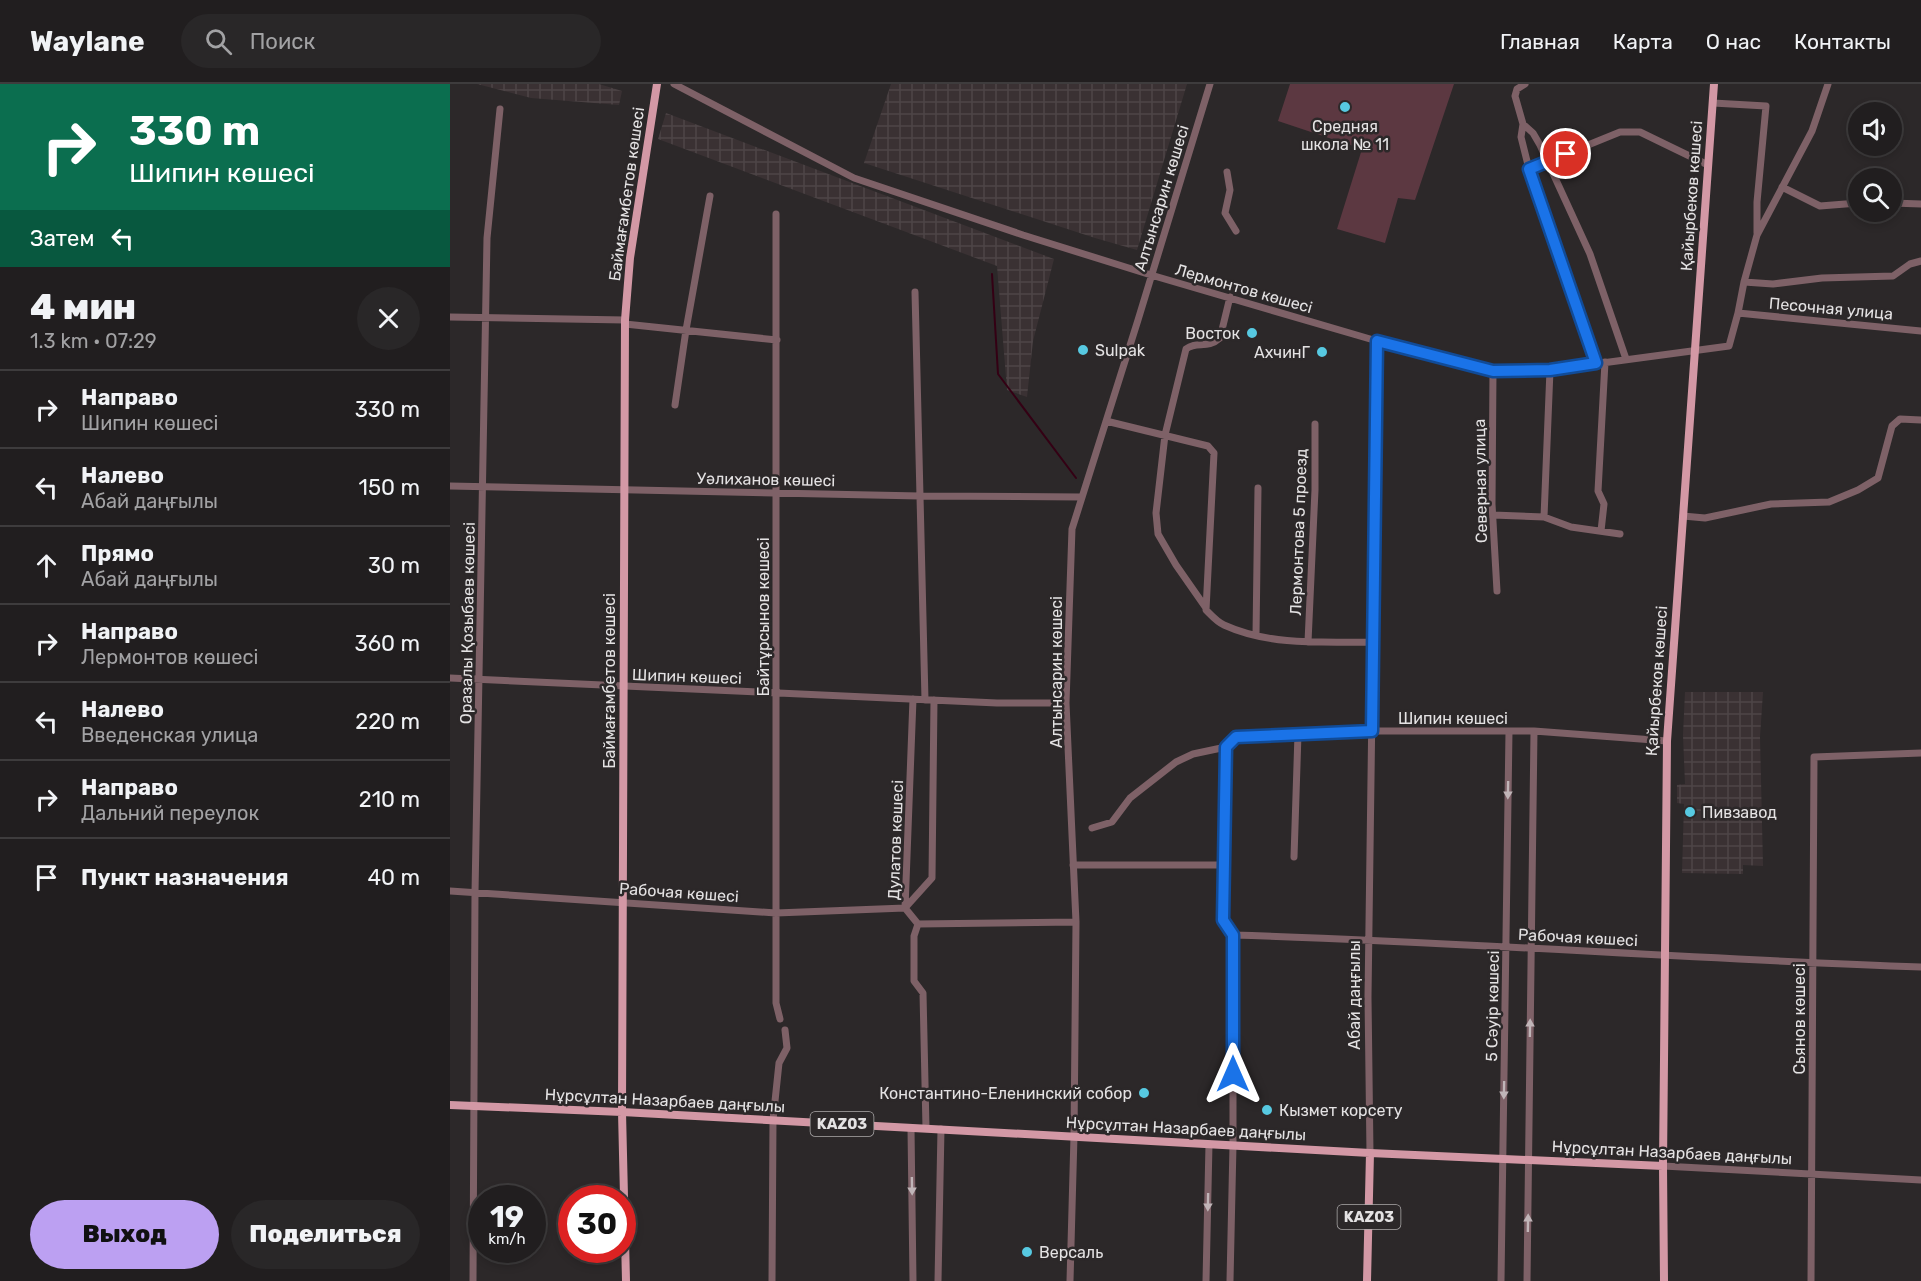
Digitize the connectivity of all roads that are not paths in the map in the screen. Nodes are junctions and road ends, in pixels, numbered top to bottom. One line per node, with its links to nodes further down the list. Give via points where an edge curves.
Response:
1 (657, 84): 30 (main road, Баймағамбетов көшесі, via 630,258)
2 (674, 84): 23 (street, Лермонтов көшесі, via 854,178)
3 (1210, 84): 23 (street, Алтынсарин көшесі)
4 (1714, 84): 7 (main road, Қайырбеков көшесі)
5 (1828, 84): 14 (street, via 1812,131)
6 (1522, 85): 9 (street, via 1515,96)
7 (1713, 103): 11 (main road, Қайырбеков көшесі); 21 (street, via 1766,106)
8 (500, 109): 29 (street, Оразалы Қозыбаев көшесі, via 488,238)
9 (1523, 124): 10 (street, via 1533,133); 12 (street, via 1521,137)
10 (1548, 162): 11 (street, via 1620,132 1640,132); 12 (street); 36 (street, via 1590,254)
11 (1708, 165): 35 (main road, Қайырбеков көшесі)
12 (1529, 169): 38 (street)
13 (1227, 172): 20 (street, via 1230,190 1225,213)
14 (1782, 187): 17 (street, via 1820,206); 21 (street)
15 (710, 196): 31 (street)
16 (1902, 203): 18 (street)
17 (1848, 204)
18 (1921, 204)
19 (776, 214): 33 (street, Байтұрсынов көшесі)
20 (1236, 231)
21 (1757, 235): 24 (street)
22 (1921, 261): 24 (street, via 1893,276 1773,284)
23 (1151, 274): 26 (street, Лермонтов көшесі); 43 (street, Алтынсарин көшесі)
24 (1744, 282): 27 (street)
25 (915, 292): 51 (street)
26 (1230, 297): 34 (street, Лермонтов көшесі); 45 (street, via 1220,338 1210,345 1186,349)
27 (1738, 313): 32 (street, Песочная улица); 35 (street, Лермонтов көшесі, via 1729,346)
28 (450, 317): 29 (street)
29 (487, 318): 30 (street); 47 (street, Оразалы Қозыбаев көшесі)
30 (625, 322): 31 (street); 49 (main road, Баймағамбетов көшесі)
31 (686, 330): 33 (street); 41 (street)
32 (1921, 331)
33 (777, 340): 50 (street, Байтұрсынов көшесі)
34 (1377, 341): 40 (street, Лермонтов көшесі); 62 (street)
35 (1695, 351): 36 (street, Лермонтов көшесі); 54 (main road, Қайырбеков көшесі)
36 (1626, 359): 37 (street, Лермонтов көшесі)
37 (1605, 362): 38 (street, Лермонтов көшесі); 56 (street, via 1598,491 1604,504)
38 (1596, 363): 39 (street, Лермонтов көшесі)
39 (1550, 370): 40 (street, Лермонтов көшесі); 55 (street)
40 (1493, 371): 53 (street, Северная улица)
41 (675, 405)
42 (1921, 420): 54 (street, via 1900,419 1892,426 1878,478 1829,502 1771,504 1705,518)
43 (1106, 421): 45 (street); 52 (street, Алтынсарин көшесі)
44 (1316, 424): 61 (street, Лермонтова 5 проезд)
45 (1165, 435): 59 (street, via 1156,513 1158,534); 59 (street, via 1208,446 1214,453)
46 (450, 486): 47 (street, Уәлиханов көшесі)
47 (483, 488): 49 (street, Уәлиханов көшесі); 64 (street, Оразалы Қозыбаев көшесі)
48 (1258, 488): 60 (street)
49 (624, 490): 50 (street, Уәлиханов көшесі); 65 (main road, Баймағамбетов көшесі)
50 (776, 493): 51 (street, Уәлиханов көшесі); 66 (street, Байтұрсынов көшесі)
51 (920, 496): 52 (street, Уәлиханов көшесі); 68 (street)
52 (1082, 497): 70 (street, Алтынсарин көшесі, via 1072,529)
53 (1493, 515): 55 (street); 58 (street, Северная улица)
54 (1683, 516): 75 (main road, Қайырбеков көшесі)
55 (1544, 517): 56 (street, via 1571,527)
56 (1601, 531): 57 (street)
57 (1620, 534)
58 (1497, 591)
59 (1206, 609): 60 (street, via 1221,624)
60 (1256, 635): 61 (street)
61 (1308, 642): 62 (street)
62 (1373, 642): 71 (street, Абай даңғылы)
63 (450, 678): 64 (street, Шипин көшесі)
64 (479, 679): 65 (street, Шипин көшесі); 83 (street, Оразалы Қозыбаев көшесі)
65 (624, 687): 66 (street, Шипин көшесі); 84 (main road, Баймағамбетов көшесі)
66 (776, 693): 67 (street, Шипин көшесі); 86 (street, Байтұрсынов көшесі)
67 (913, 699): 68 (street, Шипин көшесі); 85 (street, Дулатов көшесі)
68 (925, 700): 69 (street, Шипин көшесі)
69 (934, 700): 70 (street, Шипин көшесі); 85 (street, Дулатов көшесі, via 932,878)
70 (1066, 703): 80 (street, Алтынсарин көшесі)
71 (1372, 731): 72 (street, Шипин көшесі); 74 (street, Шипин көшесі); 90 (street, Абай даңғылы)
72 (1509, 731): 73 (street, Шипин көшесі); 91 (street, 5 Сәуір көшесі, one-way to 91)
73 (1534, 731): 75 (street, Шипин көшесі); 92 (street)
74 (1298, 734): 76 (street, Шипин көшесі, via 1236,737); 79 (street)
75 (1666, 741): 93 (main road, Қайырбеков көшесі)
76 (1226, 747): 78 (street, Шипин көшесі, via 1176,762 1130,798 1112,822); 81 (street)
77 (1921, 753): 94 (street, Сьянов көшесі, via 1814,757)
78 (1092, 828)
79 (1294, 857)
80 (1073, 865): 81 (street); 88 (street, Алтынсарин көшесі)
81 (1224, 866): 89 (street, via 1223,920)
82 (450, 891): 83 (street, Рабочая көшесі)
83 (475, 893): 84 (street, Рабочая көшесі); 99 (street, Оразалы Қозыбаев көшесі)
84 (624, 902): 86 (street, Рабочая көшесі); 100 (main road, Баймағамбетов көшесі)
85 (907, 910): 86 (street, Рабочая көшесі); 87 (street)
86 (776, 912): 96 (street, Байтұрсынов көшесі, via 776,1004)
87 (916, 921): 88 (street); 103 (street, via 914,981 923,993)
88 (1076, 922): 105 (street, Алтынсарин көшесі)
89 (1233, 935): 90 (street, Рабочая көшесі); 107 (street)
90 (1369, 939): 91 (street, Рабочая көшесі); 108 (street, Абай даңғылы)
91 (1506, 948): 92 (street, Рабочая көшесі); 109 (street, 5 Сәуір көшесі, one-way to 109)
92 (1531, 949): 93 (street, Рабочая көшесі); 110 (street, one-way to 92)
93 (1664, 955): 94 (street, Рабочая көшесі); 111 (main road, Қайырбеков көшесі)
94 (1812, 963): 95 (street, Рабочая көшесі); 112 (street, Сьянов көшесі)
95 (1921, 968)
96 (780, 1019)
97 (785, 1030): 101 (street, via 787,1048 779,1063)
98 (450, 1105): 99 (main road, Нұрсұлтан Назарбаев даңғылы / KАZ03)
99 (474, 1106): 100 (main road, Нұрсұлтан Назарбаев даңғылы / KАZ03); 114 (street, Оразалы Қозыбаев көшесі)
100 (622, 1112): 101 (main road, Нұрсұлтан Назарбаев даңғылы / KАZ03); 115 (main road, Баймағамбетов көшесі)
101 (773, 1120): 102 (main road, Нұрсұлтан Назарбаев даңғылы / KАZ03); 116 (street)
102 (911, 1128): 103 (main road, Нұрсұлтан Назарбаев даңғылы / KАZ03); 117 (street, one-way to 117)
103 (926, 1128): 104 (main road, Нұрсұлтан Назарбаев даңғылы / KАZ03)
104 (940, 1130): 105 (main road, Нұрсұлтан Назарбаев даңғылы / KАZ03); 118 (street)
105 (1074, 1137): 106 (main road, Нұрсұлтан Назарбаев даңғылы / KАZ03); 119 (street, Алтынсарин көшесі)
106 (1209, 1144): 107 (main road, Нұрсұлтан Назарбаев даңғылы / KАZ03); 120 (street, one-way to 120)
107 (1233, 1145): 108 (main road, Нұрсұлтан Назарбаев даңғылы / KАZ03); 121 (street)
108 (1370, 1153): 109 (main road, Нұрсұлтан Назарбаев даңғылы); 122 (main road, Абай даңғылы / KАZ03)
109 (1503, 1158): 110 (main road, Нұрсұлтан Назарбаев даңғылы); 123 (street, 5 Сәуір көшесі)
110 (1528, 1160): 111 (main road, Нұрсұлтан Назарбаев даңғылы); 124 (street, one-way to 110)
111 (1663, 1166): 112 (street, Нұрсұлтан Назарбаев даңғылы); 125 (main road, Қайырбеков көшесі)
112 (1811, 1174): 113 (street, Нұрсұлтан Назарбаев даңғылы); 126 (street, Сьянов көшесі)
113 (1921, 1180)
114 (473, 1281)
115 (626, 1281)
116 (772, 1281)
117 (913, 1281)
118 (938, 1281)
119 (1070, 1281)
120 (1206, 1281)
121 (1230, 1281)
122 (1367, 1281)
123 (1502, 1281)
124 (1527, 1281)
125 (1664, 1281)
126 (1811, 1281)

